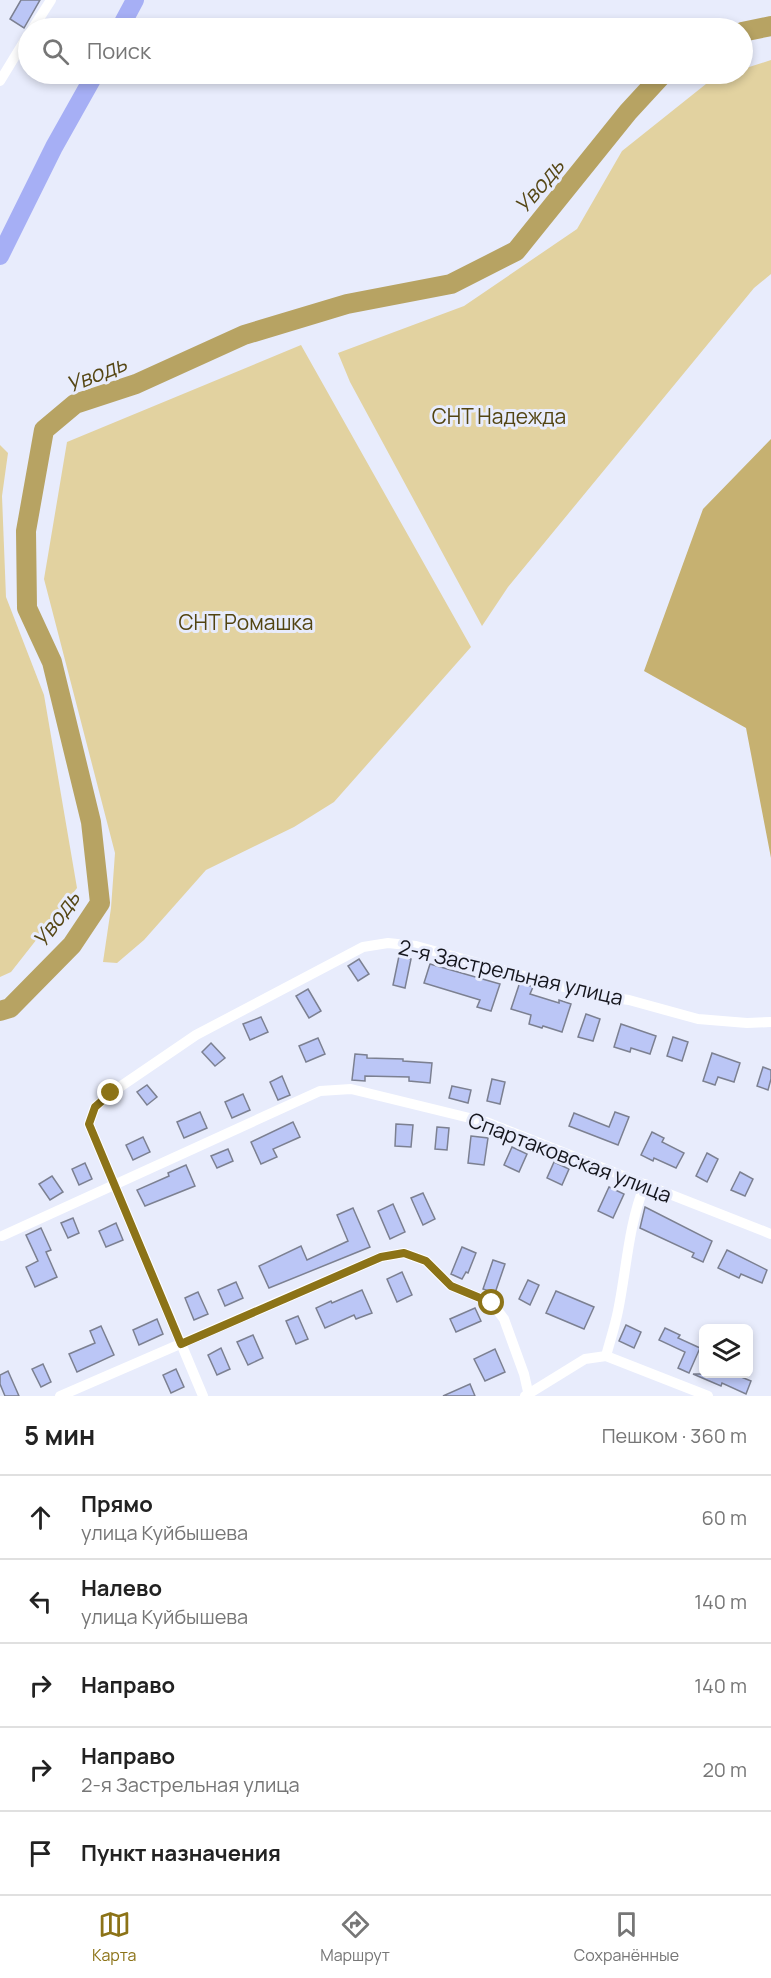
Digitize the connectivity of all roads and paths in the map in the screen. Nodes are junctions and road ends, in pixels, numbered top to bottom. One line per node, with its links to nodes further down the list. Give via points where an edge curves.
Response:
1 (51, 0): 3 (street)
2 (135, 0): 4 (main road)
3 (39, 18)
4 (125, 18)
5 (18, 51): 6 (street)
6 (0, 81)
7 (89, 84): 8 (main road)
8 (0, 256)
9 (771, 1022): 11 (street, 2-я Застрельная улица, via 698,1019 629,1000 593,995 416,946 388,943 363,947 196,1035 95,1107 89,1124)
10 (645, 1184): 11 (street, Спартаковская улица, via 486,1122 351,1089 320,1091); 12 (street, Спартаковская улица); 15 (street, via 635,1209 618,1311)
11 (114, 1185): 13 (street, Спартаковская улица); 14 (street)
12 (771, 1234)
13 (2, 1236)
14 (181, 1344): 16 (street); 17 (street); 18 (street, via 381,1257 404,1253 426,1261 451,1286 492,1303 504,1319 524,1374)
15 (606, 1356): 18 (street, via 585,1359); 19 (street)
16 (60, 1396)
17 (202, 1396)
18 (527, 1396)
19 (708, 1396)

